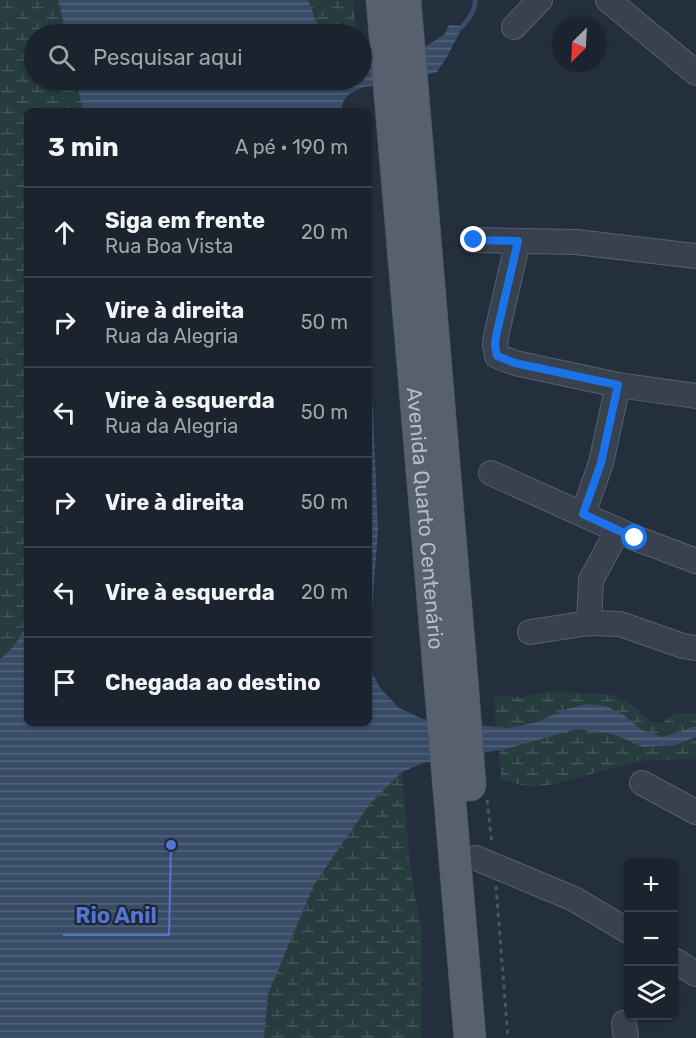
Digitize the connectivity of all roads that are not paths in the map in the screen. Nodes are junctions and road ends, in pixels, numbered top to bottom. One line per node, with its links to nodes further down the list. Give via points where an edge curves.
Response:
1 (540, 0): 4 (street)
2 (608, 0): 5 (street)
3 (394, 4): 19 (main road, Avenida Quarto Centenário, via 451,680)
4 (514, 27)
5 (696, 73)
6 (474, 240): 7 (street)
7 (518, 241): 8 (street, via 576,242); 9 (street, via 495,353 515,363)
8 (696, 256)
9 (618, 385): 10 (street); 12 (street, via 601,463)
10 (696, 396)
11 (491, 473): 12 (street)
12 (583, 514): 13 (street)
13 (618, 530): 14 (street); 15 (street, via 591,580)
14 (696, 561)
15 (589, 623): 16 (street); 17 (street, via 620,624)
16 (530, 632)
17 (696, 648)
18 (642, 783): 20 (street)
19 (469, 794): 21 (main road, Avenida Quarto Centenário); 25 (main road, Avenida Quarto Centenário)
20 (696, 812)
21 (485, 862): 22 (street, via 574,899); 26 (main road, Avenida Quarto Centenário)
22 (624, 929)
23 (678, 963): 24 (street)
24 (696, 974)
25 (470, 1038)
26 (492, 1038)

